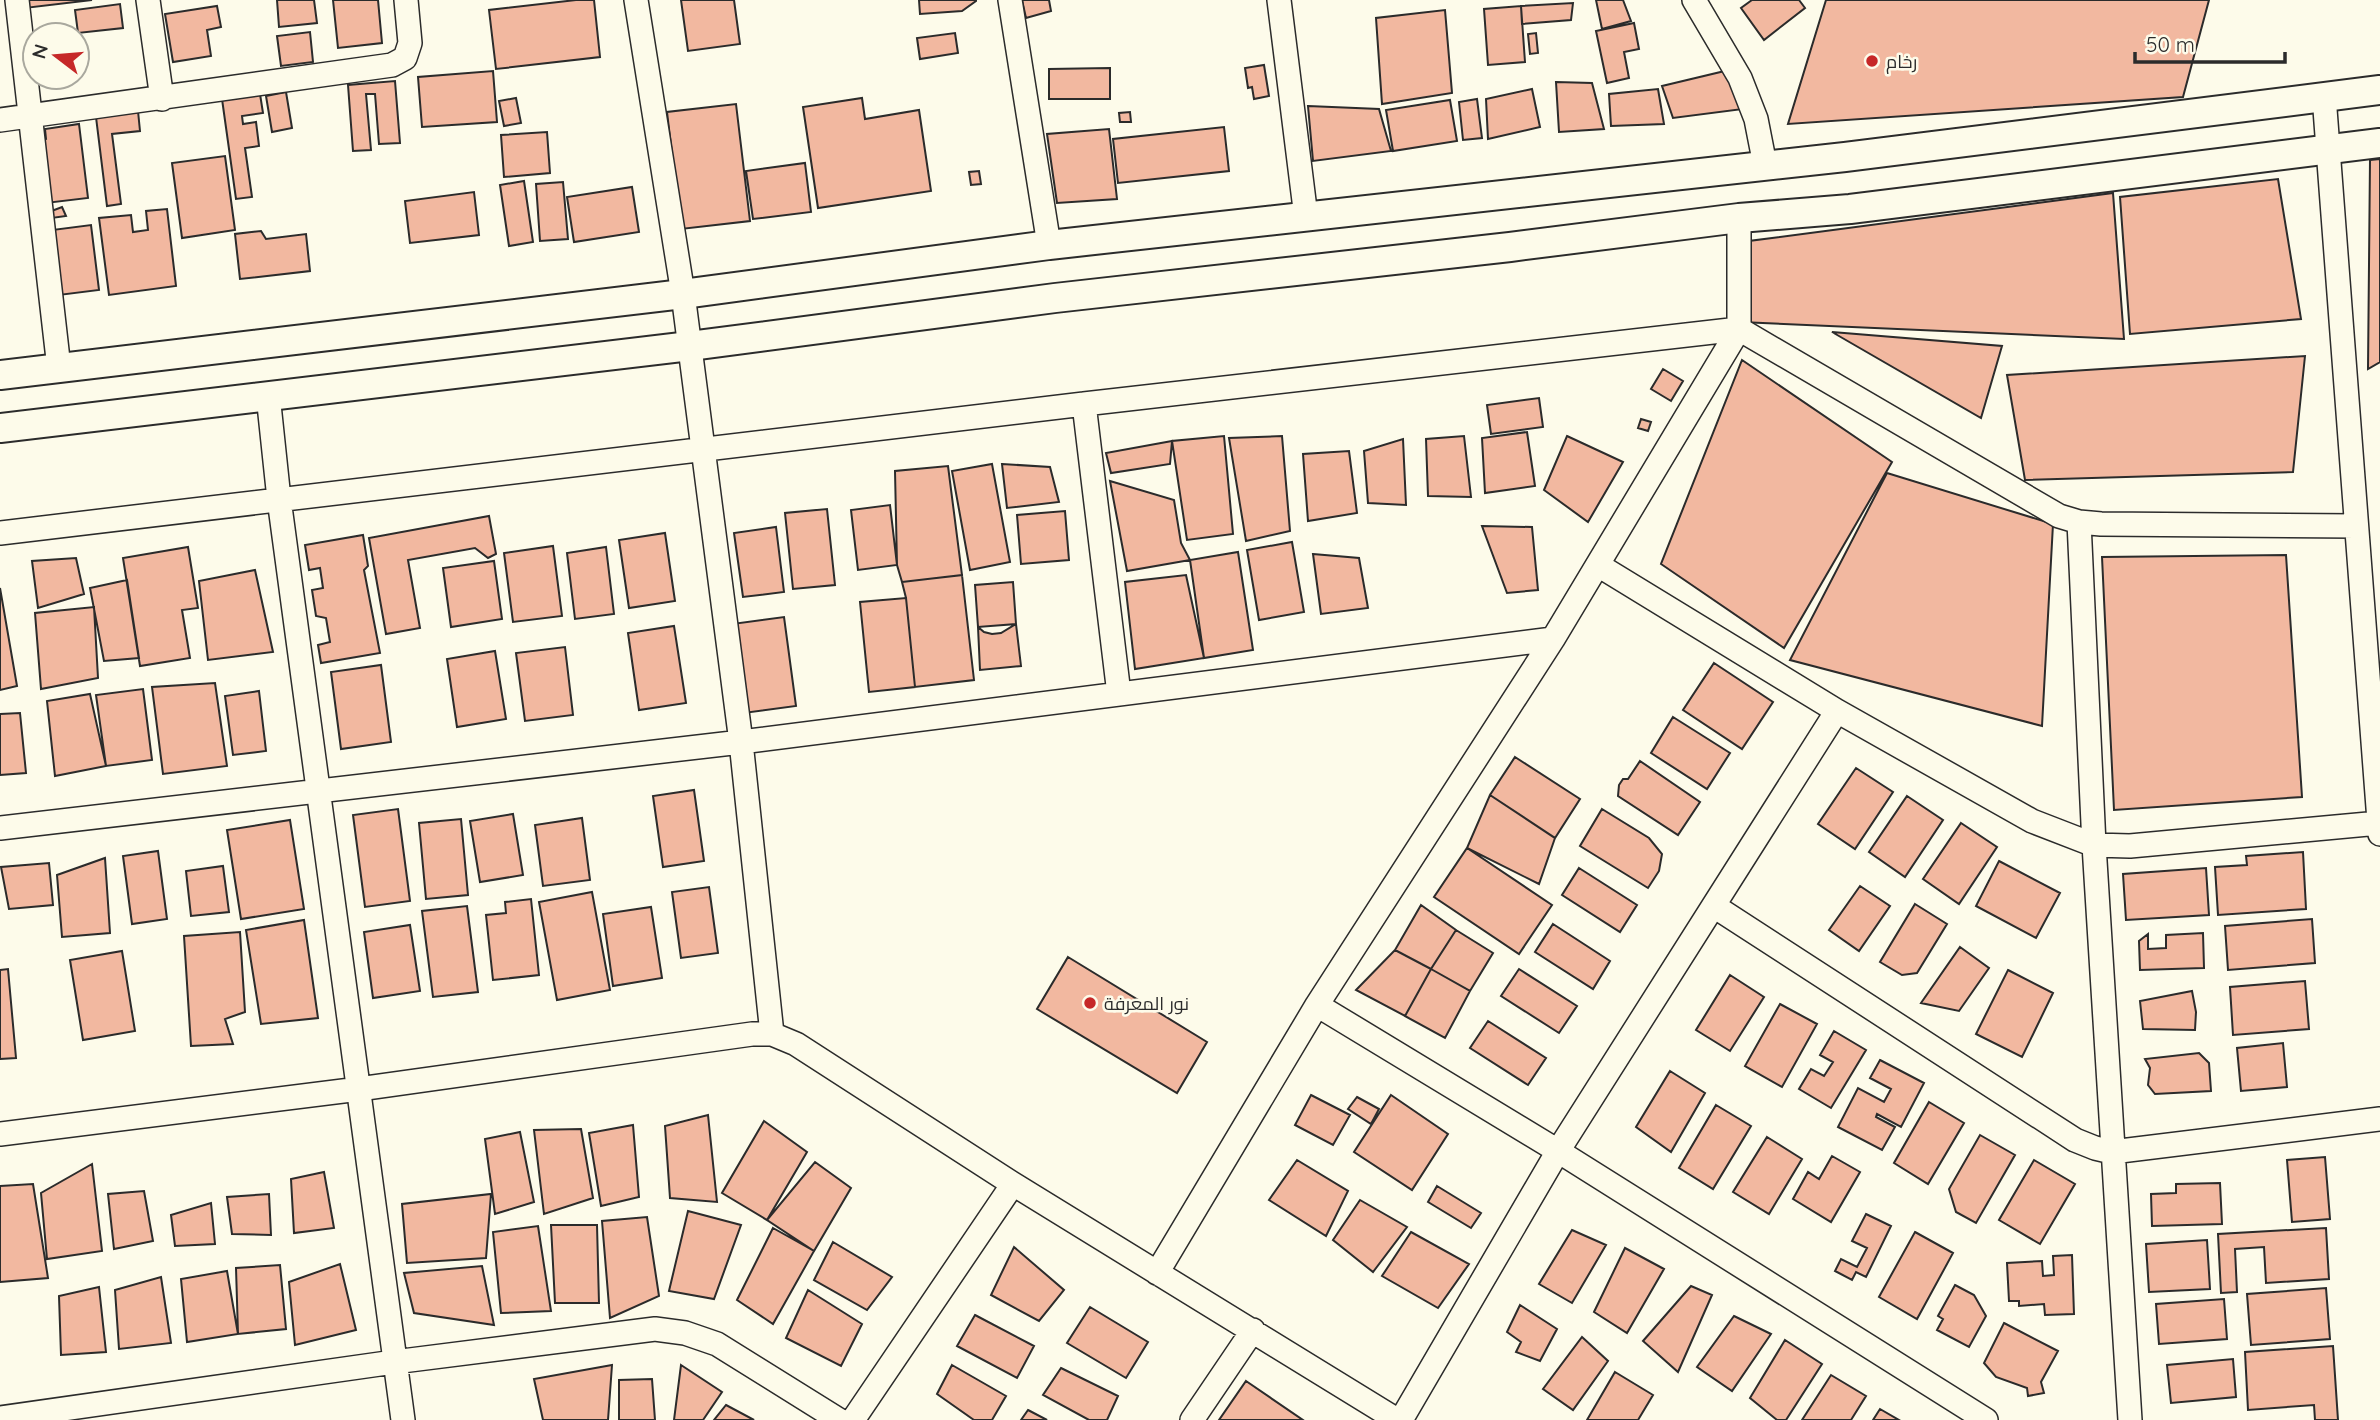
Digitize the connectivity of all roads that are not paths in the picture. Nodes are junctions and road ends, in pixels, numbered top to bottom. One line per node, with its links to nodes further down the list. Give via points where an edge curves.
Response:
1 (18, 0): 11 (street)
2 (148, 0): 10 (street)
3 (406, 0): 10 (street, via 410,43 405,58 392,65)
4 (636, 0): 19 (street)
5 (1010, 0): 18 (street)
6 (1279, 0): 16 (street)
7 (1696, 1): 15 (street, via 1740,78 1756,119)
8 (2380, 90): 9 (main road)
9 (2324, 96): 14 (street); 15 (main road)
10 (162, 99): 11 (street)
11 (31, 117): 12 (street); 22 (street)
12 (0, 120)
13 (2380, 143): 14 (main road)
14 (2328, 149): 17 (main road, via 1850,209); 30 (street)
15 (1765, 164): 16 (main road)
16 (1306, 217): 18 (main road)
17 (1739, 218): 20 (street); 21 (main road)
18 (1049, 246): 19 (main road)
19 (683, 294): 21 (street); 22 (main road)
20 (1739, 329): 25 (street); 29 (street, via 2059,516); 32 (street)
21 (690, 346): 24 (main road); 27 (street)
22 (59, 368): 23 (main road)
23 (0, 375)
24 (268, 396): 26 (main road); 28 (street)
25 (1084, 404): 27 (street); 34 (street)
26 (0, 428)
27 (703, 450): 28 (street); 37 (street)
28 (279, 499): 31 (street); 38 (street)
29 (2079, 523): 30 (street); 42 (street)
30 (2356, 526): 35 (street)
31 (0, 533)
32 (1598, 565): 33 (street); 36 (street)
33 (1553, 639): 34 (street); 44 (street)
34 (1119, 694): 37 (street)
35 (2374, 701): 39 (street)
36 (1837, 711): 42 (street, via 2032,821); 43 (street)
37 (741, 742): 38 (street); 45 (street)
38 (318, 790): 40 (street); 46 (street)
39 (2379, 823): 41 (street); 42 (street, via 2130,846)
40 (0, 828)
41 (2380, 834)
42 (2094, 845): 50 (street)
43 (1714, 906): 49 (street); 50 (street, via 2075,1140)
44 (1317, 1005): 49 (street); 52 (street)
45 (772, 1034): 46 (street); 51 (street, via 796,1044)
46 (359, 1089): 48 (street); 54 (street)
47 (2380, 1119): 50 (street)
48 (0, 1134)
49 (1558, 1151): 61 (street); 62 (street)
50 (2112, 1152): 63 (street)
51 (1013, 1184): 52 (street); 59 (street)
52 (1157, 1273): 53 (street)
53 (1253, 1330): 60 (street); 61 (street)
54 (394, 1362): 55 (street); 57 (street); 58 (street, via 655,1329 717,1344)
55 (86, 1413): 56 (street)
56 (0, 1418)
57 (403, 1420)
58 (839, 1420)
59 (853, 1420)
60 (1192, 1420)
61 (1399, 1420)
62 (1986, 1420)
63 (2130, 1420)

